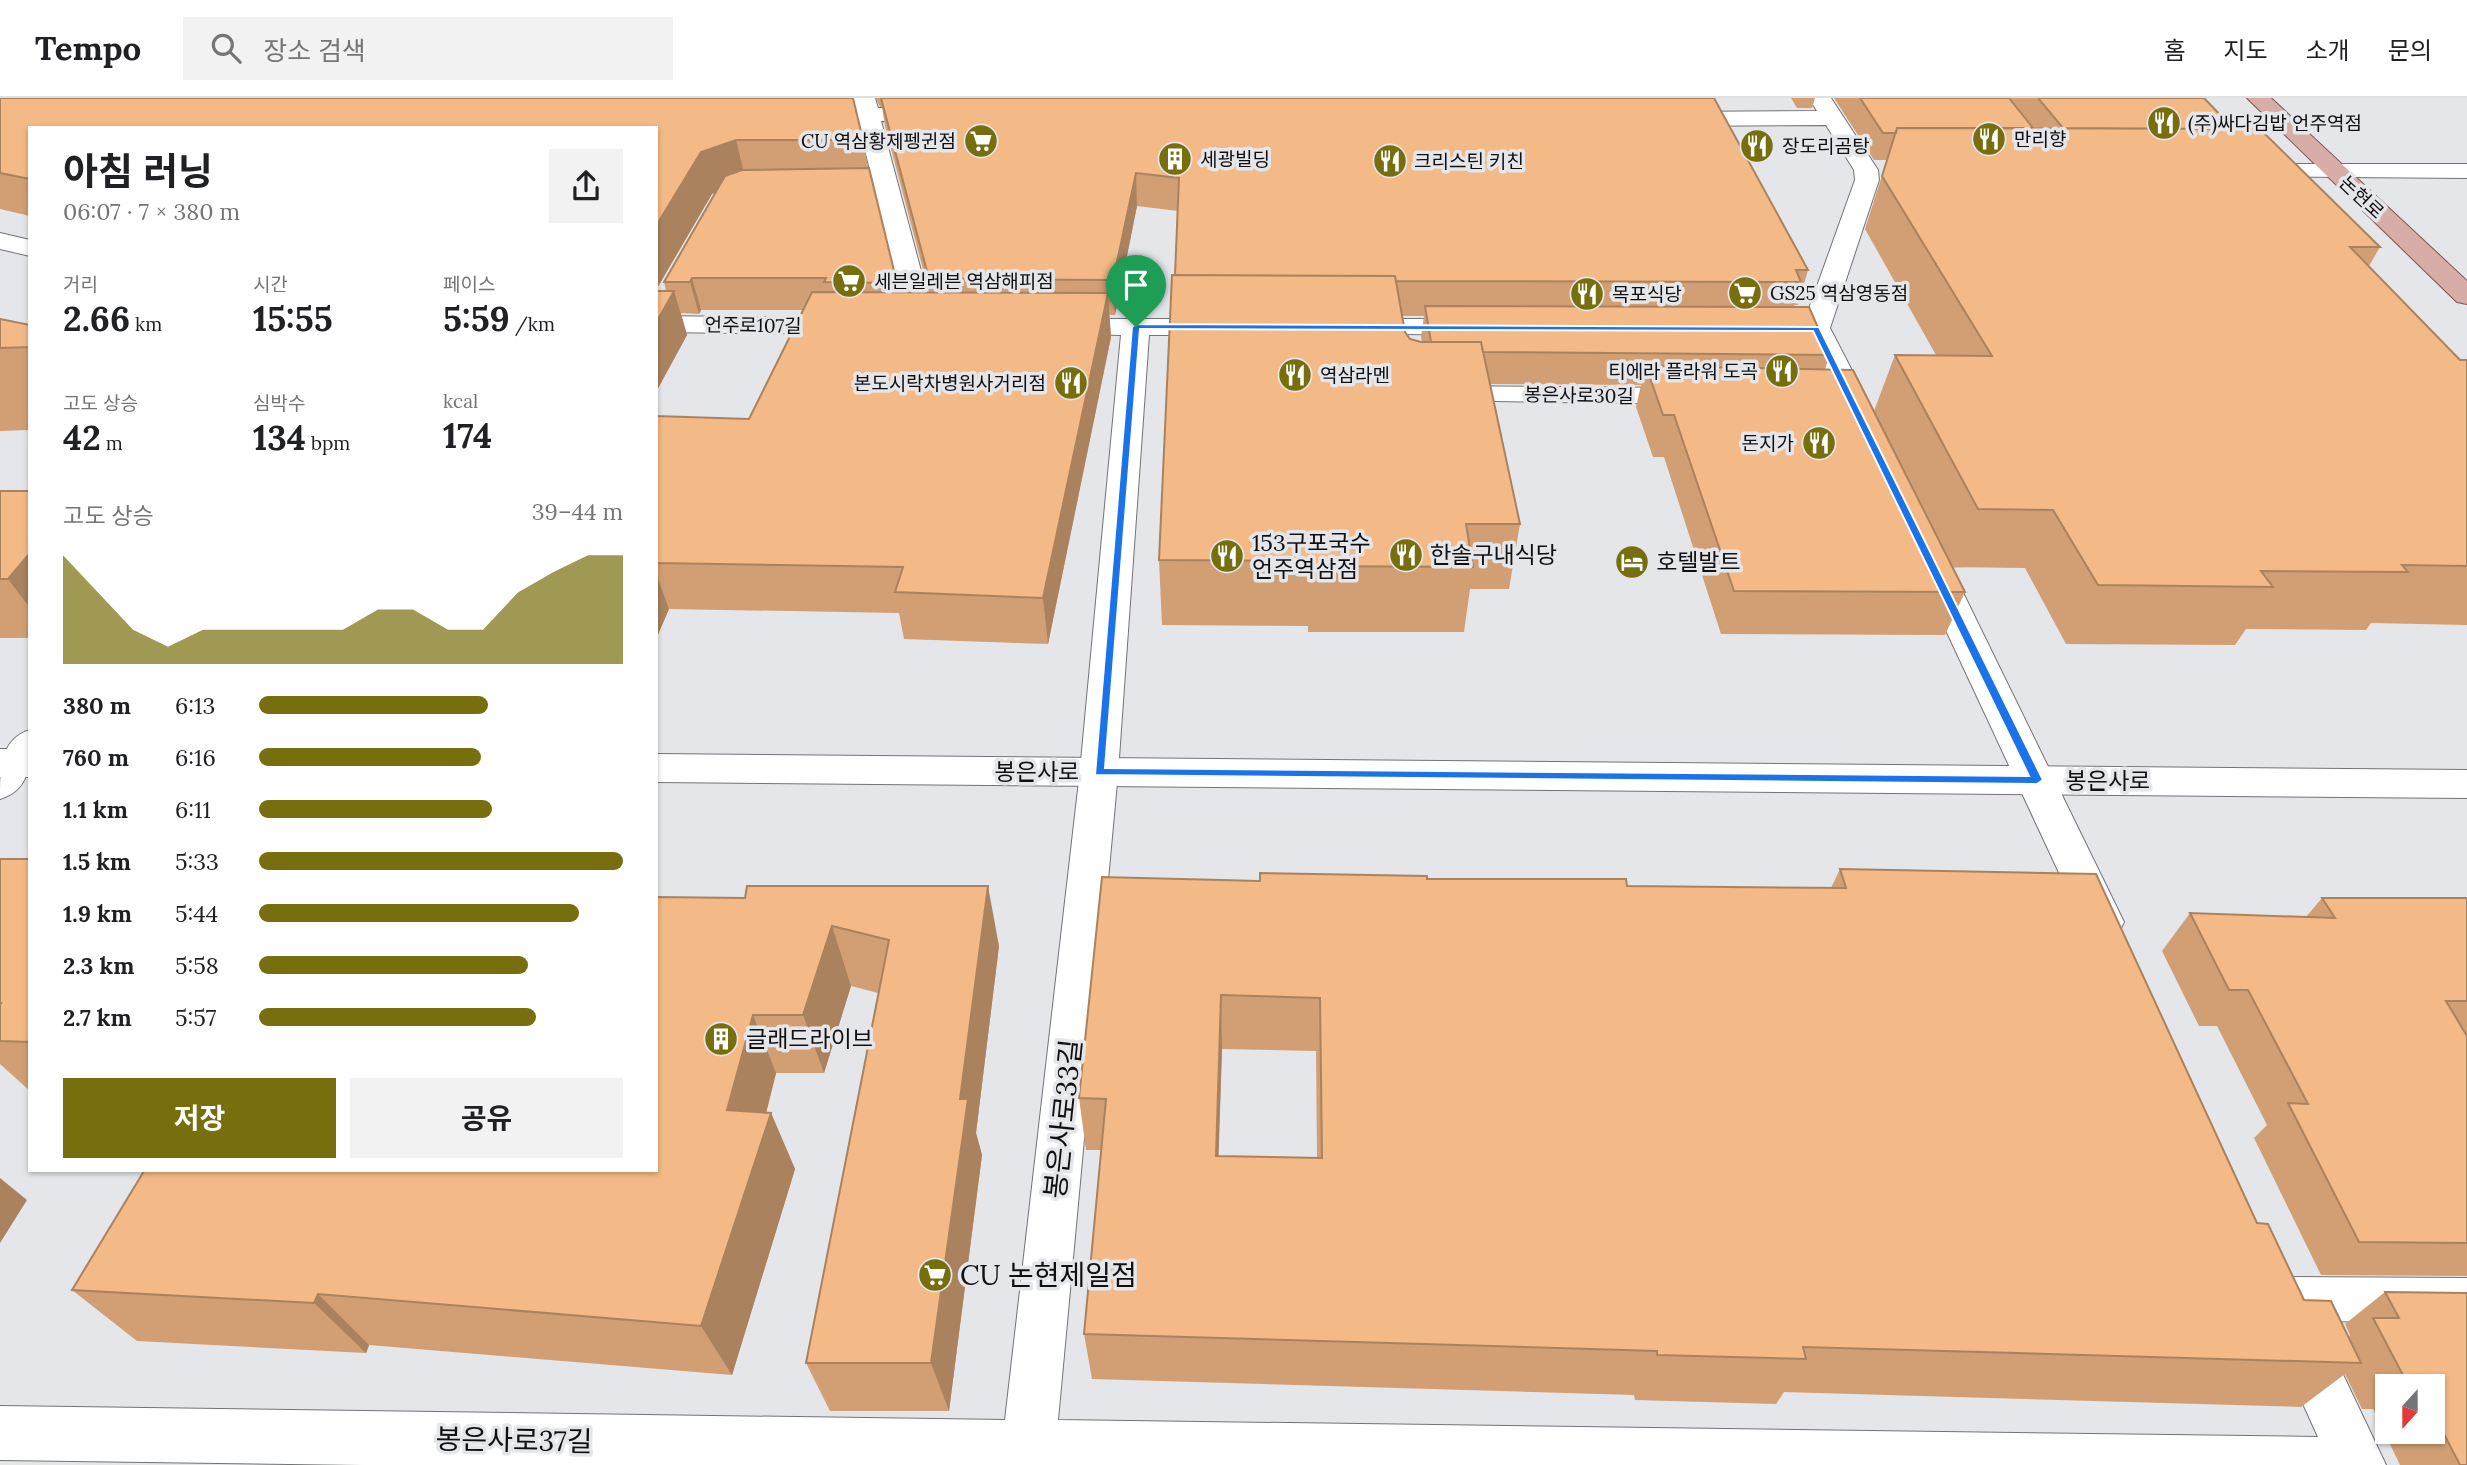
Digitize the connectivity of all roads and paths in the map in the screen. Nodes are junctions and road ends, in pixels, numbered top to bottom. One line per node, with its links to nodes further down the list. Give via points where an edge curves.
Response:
1 (2258, 98): 8 (main road, 논현로)
2 (866, 106): 4 (street); 5 (street); 11 (street)
3 (1826, 108): 6 (street); 23 (street, via 1879,170 1867,180 1802,328 1838,397)
4 (785, 114)
5 (960, 115)
6 (1646, 119)
7 (2226, 171): 8 (street)
8 (2335, 171): 9 (street); 14 (main road, 논현로)
9 (2467, 171)
10 (863, 191): 11 (lane)
11 (889, 191): 15 (street, 언주로107길, via 935,327)
12 (0, 241): 13 (street)
13 (28, 247)
14 (2467, 296)
15 (658, 315)
16 (1029, 327): 17 (street)
17 (1136, 327): 18 (street); 26 (street, 봉은사로33길)
18 (1244, 327)
19 (1324, 327): 20 (street, via 1406,340)
20 (1500, 327)
21 (1415, 394): 22 (lane, 봉은사로30길)
22 (1716, 396)
23 (1876, 447)
24 (1924, 546): 27 (street)
25 (658, 768): 26 (street, 봉은사로)
26 (1099, 772): 27 (street, 봉은사로); 33 (street, 봉은사로33길)
27 (2037, 780): 28 (street, 봉은사로); 29 (street)
28 (2467, 784)
29 (2120, 957)
30 (2272, 1280): 31 (lane); 37 (street)
31 (2467, 1300)
32 (0, 1433): 33 (street, 봉은사로37길)
33 (1028, 1456): 34 (street, 봉은사로37길)
34 (1515, 1460): 35 (street, 봉은사로37길)
35 (1897, 1462): 36 (street, 봉은사로37길)
36 (2332, 1465)
37 (2358, 1465)

